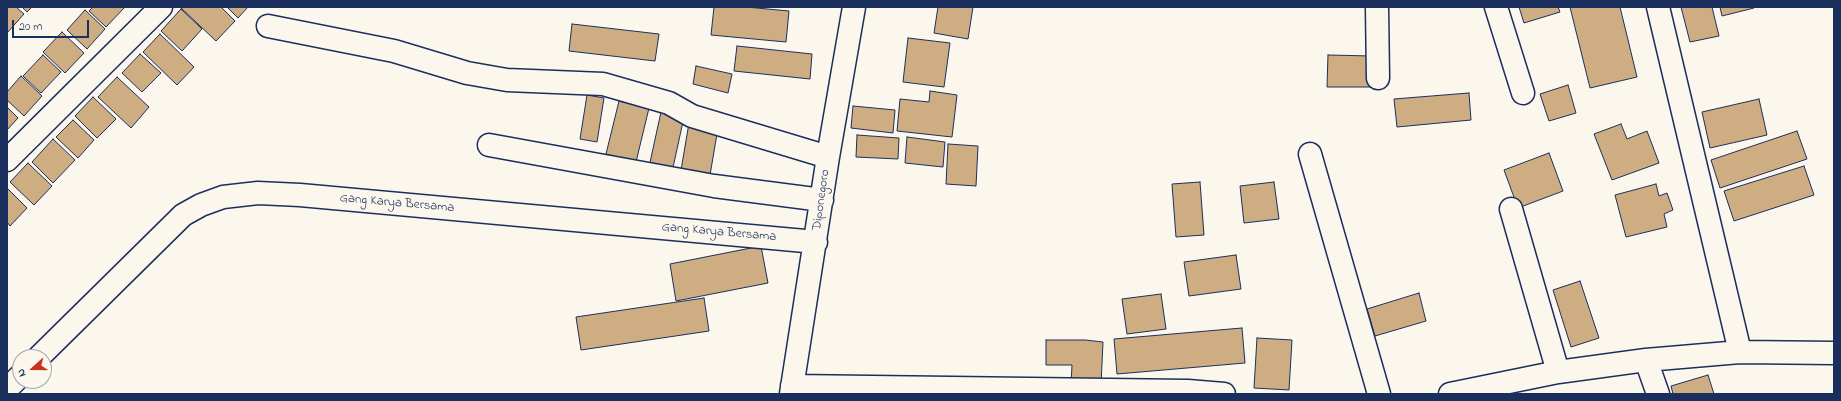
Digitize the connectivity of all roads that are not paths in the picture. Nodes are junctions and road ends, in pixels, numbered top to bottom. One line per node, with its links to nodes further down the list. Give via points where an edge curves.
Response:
1 (161, 7): 12 (street)
2 (854, 7): 11 (street, Diponegoro)
3 (1377, 7): 7 (street)
4 (1496, 7): 8 (street)
5 (1658, 7): 17 (street)
6 (268, 26): 11 (street, via 394,52 467,73 507,80 603,84 669,103 692,116)
7 (1378, 78)
8 (1523, 93)
9 (489, 145): 13 (street, via 714,186)
10 (1310, 154): 25 (street)
11 (828, 158): 13 (street, Diponegoro)
12 (7, 160)
13 (822, 200): 15 (street, Diponegoro)
14 (1511, 209): 20 (street)
15 (816, 242): 16 (street, Gang Karya Bersama, via 300,195 258,193 223,197 183,215); 21 (street, Diponegoro)
16 (47, 349)
17 (1740, 352): 18 (street); 19 (street)
18 (1834, 353)
19 (1646, 360): 20 (street); 27 (street)
20 (1558, 372): 26 (street)
21 (791, 390): 22 (street)
22 (1007, 391): 23 (street)
23 (1188, 393): 24 (street)
24 (1224, 394)
25 (1379, 394)
26 (1450, 394)
27 (1658, 394)

